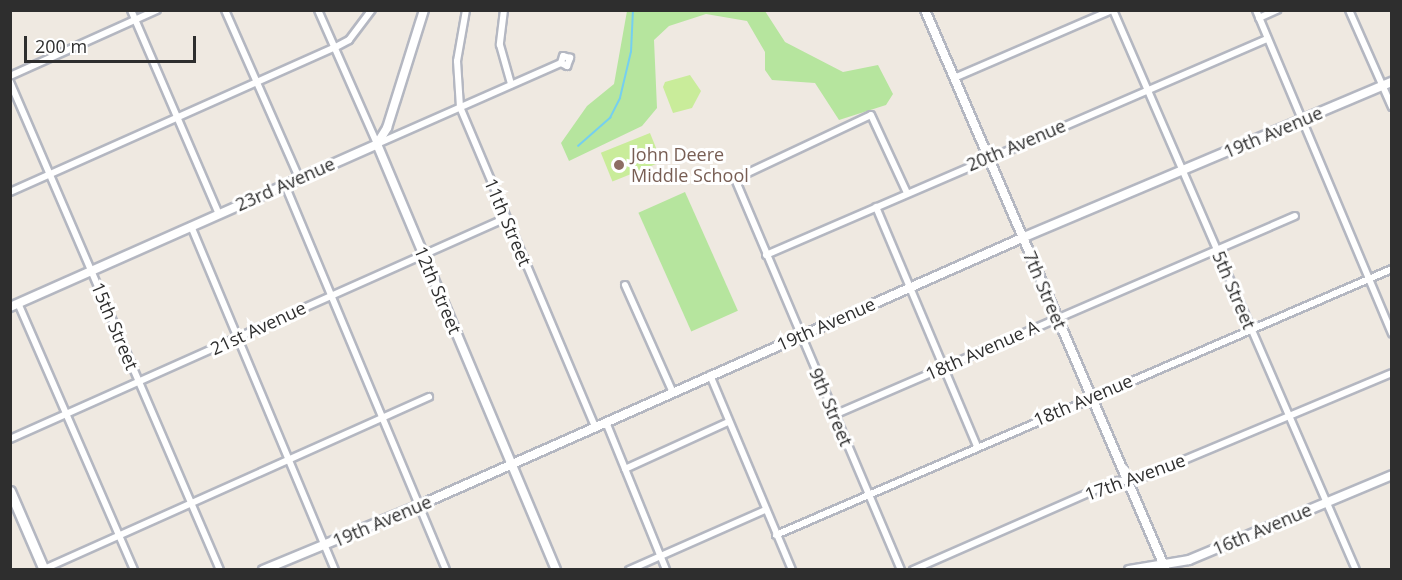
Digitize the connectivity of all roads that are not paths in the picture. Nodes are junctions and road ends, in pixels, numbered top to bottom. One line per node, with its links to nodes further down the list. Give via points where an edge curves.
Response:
1 (131, 10): 15 (street)
2 (157, 10): 15 (street)
3 (225, 10): 22 (street)
4 (318, 10): 17 (street, 12th Street)
5 (372, 10): 17 (street, via 348,40)
6 (424, 10): 31 (street, via 387,128)
7 (466, 10): 27 (street, 11th Street, via 457,61)
8 (504, 10): 24 (street, via 500,45)
9 (925, 10): 20 (street, 7th Street)
10 (1113, 10): 20 (street); 26 (street, 5th Street)
11 (1256, 10): 14 (street)
12 (1277, 10): 14 (street)
13 (1349, 10): 25 (street)
14 (1259, 18): 16 (street)
15 (135, 21): 19 (street); 29 (street)
16 (1268, 39): 26 (street, 20th Avenue); 30 (street)
17 (334, 48): 22 (street); 31 (street, 12th Street)
18 (561, 63): 24 (street, 23rd Avenue)
19 (10, 76)
20 (954, 78): 32 (street, 7th Street)
21 (10, 82): 34 (street, 15th Street)
22 (256, 82): 29 (street); 35 (street)
23 (1392, 82): 25 (street, 19th Avenue)
24 (511, 84): 27 (street, 23rd Avenue)
25 (1383, 86): 28 (street); 30 (street, 19th Avenue)
26 (1147, 89): 32 (street, 20th Avenue); 33 (street, 5th Street)
27 (460, 107): 31 (street, 23rd Avenue); 42 (street, 11th Street)
28 (1392, 107)
29 (176, 118): 34 (street); 40 (street)
30 (1302, 119): 33 (street, 19th Avenue); 50 (street)
31 (377, 144): 35 (street, 23rd Avenue); 46 (street, 12th Street)
32 (987, 157): 38 (street, 20th Avenue); 44 (street, 7th Street)
33 (1182, 170): 44 (street, 19th Avenue); 45 (street, 5th Street)
34 (49, 175): 37 (street); 49 (street, 15th Street)
35 (299, 178): 36 (street, 23rd Avenue)
36 (285, 185): 40 (street, 23rd Avenue); 53 (street)
37 (10, 192)
38 (907, 193): 39 (street, 20th Avenue); 47 (street, 9th Street, via 871,115 735,179)
39 (876, 207): 47 (street, 20th Avenue); 52 (street)
40 (219, 214): 43 (street, 23rd Avenue)
41 (1295, 216): 45 (street, 18th Avenue A)
42 (506, 218): 46 (street, 21st Avenue); 73 (street, 11th Street)
43 (191, 226): 49 (street, 23rd Avenue); 59 (street)
44 (1022, 238): 52 (street, 19th Avenue); 55 (street, 7th Street)
45 (1216, 249): 55 (street, 18th Avenue A); 56 (street, 5th Street)
46 (423, 254): 53 (street, 21st Avenue); 77 (street, 12th Street)
47 (765, 255): 58 (street, 9th Street)
48 (1392, 269): 50 (street, 18th Avenue)
49 (92, 270): 54 (street, 23rd Avenue); 63 (street, 15th Street)
50 (1369, 279): 56 (street, 18th Avenue); 57 (street)
51 (625, 285): 64 (street)
52 (910, 287): 58 (street, 19th Avenue); 60 (street)
53 (331, 295): 59 (street, 21st Avenue); 70 (street)
54 (14, 305): 67 (street)
55 (1056, 317): 60 (street, 18th Avenue A); 66 (street, 7th Street)
56 (1251, 329): 66 (street, 18th Avenue); 69 (street, 5th Street)
57 (1392, 334)
58 (800, 335): 62 (street, 19th Avenue); 68 (street, 9th Street)
59 (238, 338): 63 (street, 21st Avenue); 76 (street)
60 (943, 367): 68 (street, 18th Avenue A); 75 (street)
61 (1392, 373): 69 (street, 17th Avenue)
62 (710, 375): 64 (street, 19th Avenue); 72 (street)
63 (139, 383): 67 (street, 21st Avenue); 84 (street, 15th Street)
64 (673, 393): 71 (street, 19th Avenue)
65 (429, 397): 70 (street)
66 (1091, 397): 75 (street, 18th Avenue); 80 (street, 7th Street)
67 (67, 415): 74 (street, 21st Avenue); 88 (street)
68 (834, 415): 82 (street, 9th Street)
69 (1289, 415): 80 (street, 17th Avenue); 83 (street, 5th Street)
70 (383, 418): 76 (street); 85 (street)
71 (606, 422): 73 (street, 19th Avenue); 78 (street)
72 (728, 422): 78 (street); 86 (street)
73 (595, 427): 77 (street, 19th Avenue)
74 (10, 440)
75 (977, 446): 82 (street, 18th Avenue)
76 (290, 460): 84 (street); 89 (street)
77 (512, 464): 85 (street, 19th Avenue); 98 (street, 12th Street)
78 (624, 469): 90 (street)
79 (1392, 475): 83 (street, 16th Avenue)
80 (1127, 480): 91 (street, 7th Street); 103 (street, 17th Avenue, via 1116,481)
81 (10, 490): 92 (main road)
82 (868, 495): 87 (street, 18th Avenue); 102 (street, 9th Street)
83 (1326, 502): 91 (street, 16th Avenue); 105 (street, 5th Street)
84 (191, 504): 88 (street); 94 (street, 15th Street)
85 (420, 505): 89 (street, 19th Avenue); 97 (street)
86 (765, 510): 87 (street); 90 (street)
87 (776, 535): 101 (street)
88 (120, 536): 92 (street); 93 (street)
89 (325, 545): 95 (street, 19th Avenue); 96 (street)
90 (661, 556): 99 (street); 100 (street)
91 (1165, 567): 104 (street, 16th Avenue)
92 (44, 569)
93 (134, 570)
94 (220, 570)
95 (263, 570)
96 (335, 570)
97 (446, 570)
98 (556, 570)
99 (630, 570)
100 (666, 570)
101 (792, 570)
102 (901, 570)
103 (913, 570)
104 (1129, 570)
105 (1356, 570)

